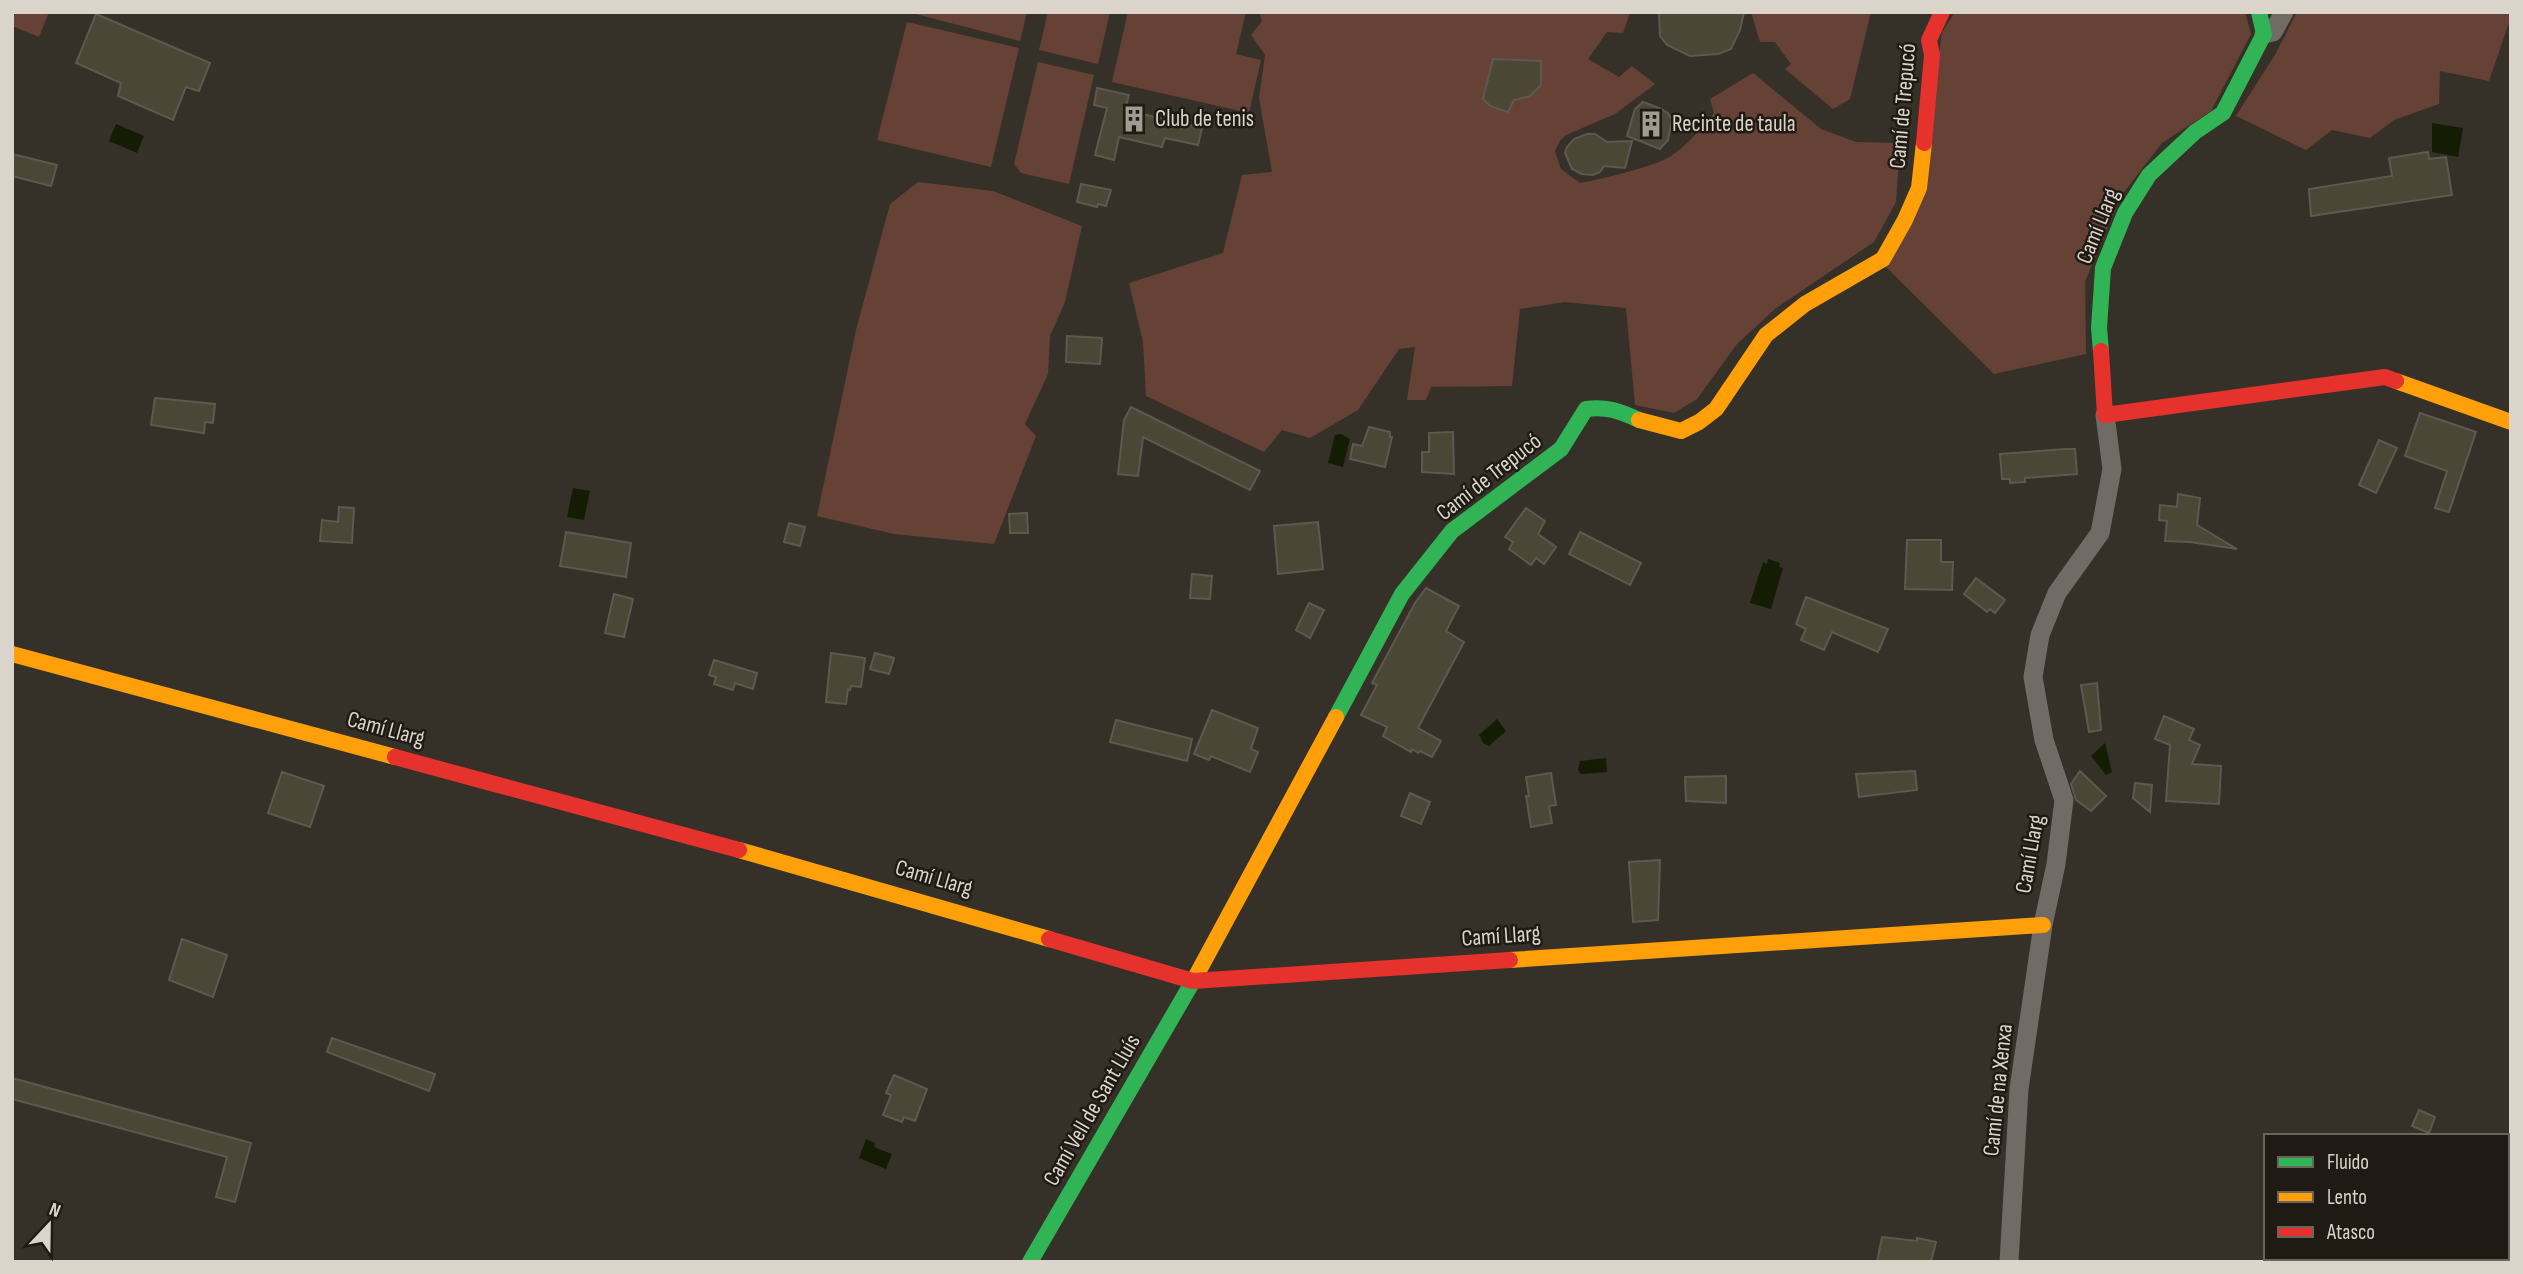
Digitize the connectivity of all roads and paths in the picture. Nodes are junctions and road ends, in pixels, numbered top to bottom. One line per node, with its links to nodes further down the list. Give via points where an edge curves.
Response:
1 (1942, 12): 9 (street, Camí de Trepucó, via 1929,40 1928,108 1919,188 1883,259 1805,304 1766,335 1716,409 1699,422 1681,431 1618,410 1586,409 1561,449 1452,531 1402,594)
2 (2259, 12): 4 (street)
3 (2284, 12): 4 (street, via 2273,32)
4 (2264, 34): 5 (street, Camí Llarg, via 2223,113 2149,175 2125,213 2103,268 2099,328)
5 (2105, 415): 6 (street, via 2385,377); 8 (street, Camí Llarg, via 2112,470 2100,534 2057,593 2040,635 2033,677 2044,740 2064,800)
6 (2511, 422)
7 (12, 653): 9 (street, Camí Llarg, via 847,878)
8 (2043, 925): 9 (street, Camí Llarg); 11 (street, Camí de na Xenxa, via 2019,1089)
9 (1193, 981): 10 (street, Camí Vell de Sant Lluís)
10 (1030, 1262)
11 (2010, 1262)

